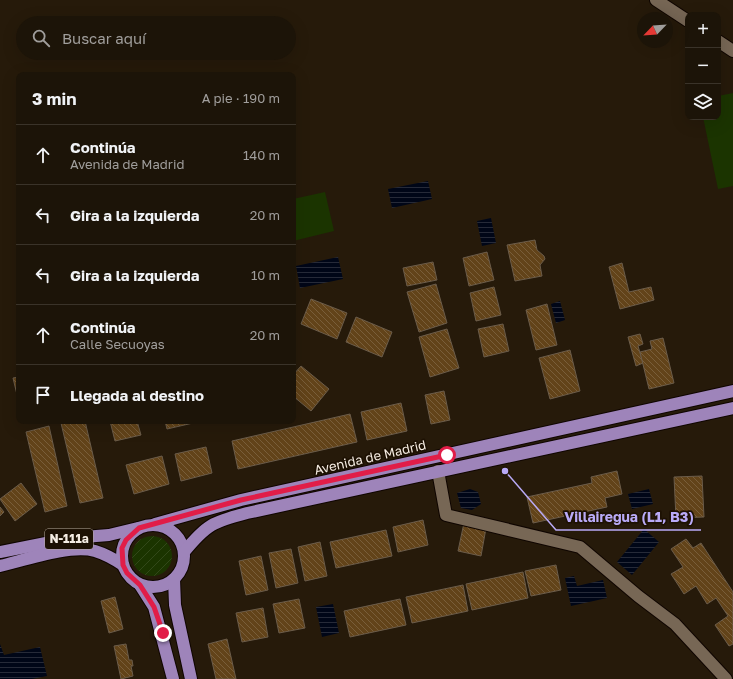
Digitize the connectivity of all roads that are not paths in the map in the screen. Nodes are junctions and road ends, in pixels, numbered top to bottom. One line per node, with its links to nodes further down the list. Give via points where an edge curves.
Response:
1 (656, 0): 2 (street)
2 (685, 19)
3 (721, 43): 4 (street)
4 (733, 50)
5 (733, 391): 8 (main road, Avenida de Madrid / N-111a, via 241,500)
6 (733, 408): 7 (main road)
7 (438, 471): 11 (main road, via 220,520 200,532); 18 (street, via 446,515 580,547 675,624)
8 (155, 524): 9 (main road, N-111a); 11 (main road, via 175,533)
9 (139, 528): 10 (main road, N-111a); 12 (main road, via 126,540 122,548)
10 (0, 552)
11 (184, 552): 14 (main road, via 184,562)
12 (123, 565): 13 (main road, N-111a, via 94,550 76,549); 15 (main road, N-111a, via 127,573)
13 (0, 566)
14 (174, 579): 15 (main road, via 158,587); 17 (main road, via 175,605)
15 (140, 585): 16 (main road, via 154,607)
16 (174, 679)
17 (191, 679)
18 (726, 679)

